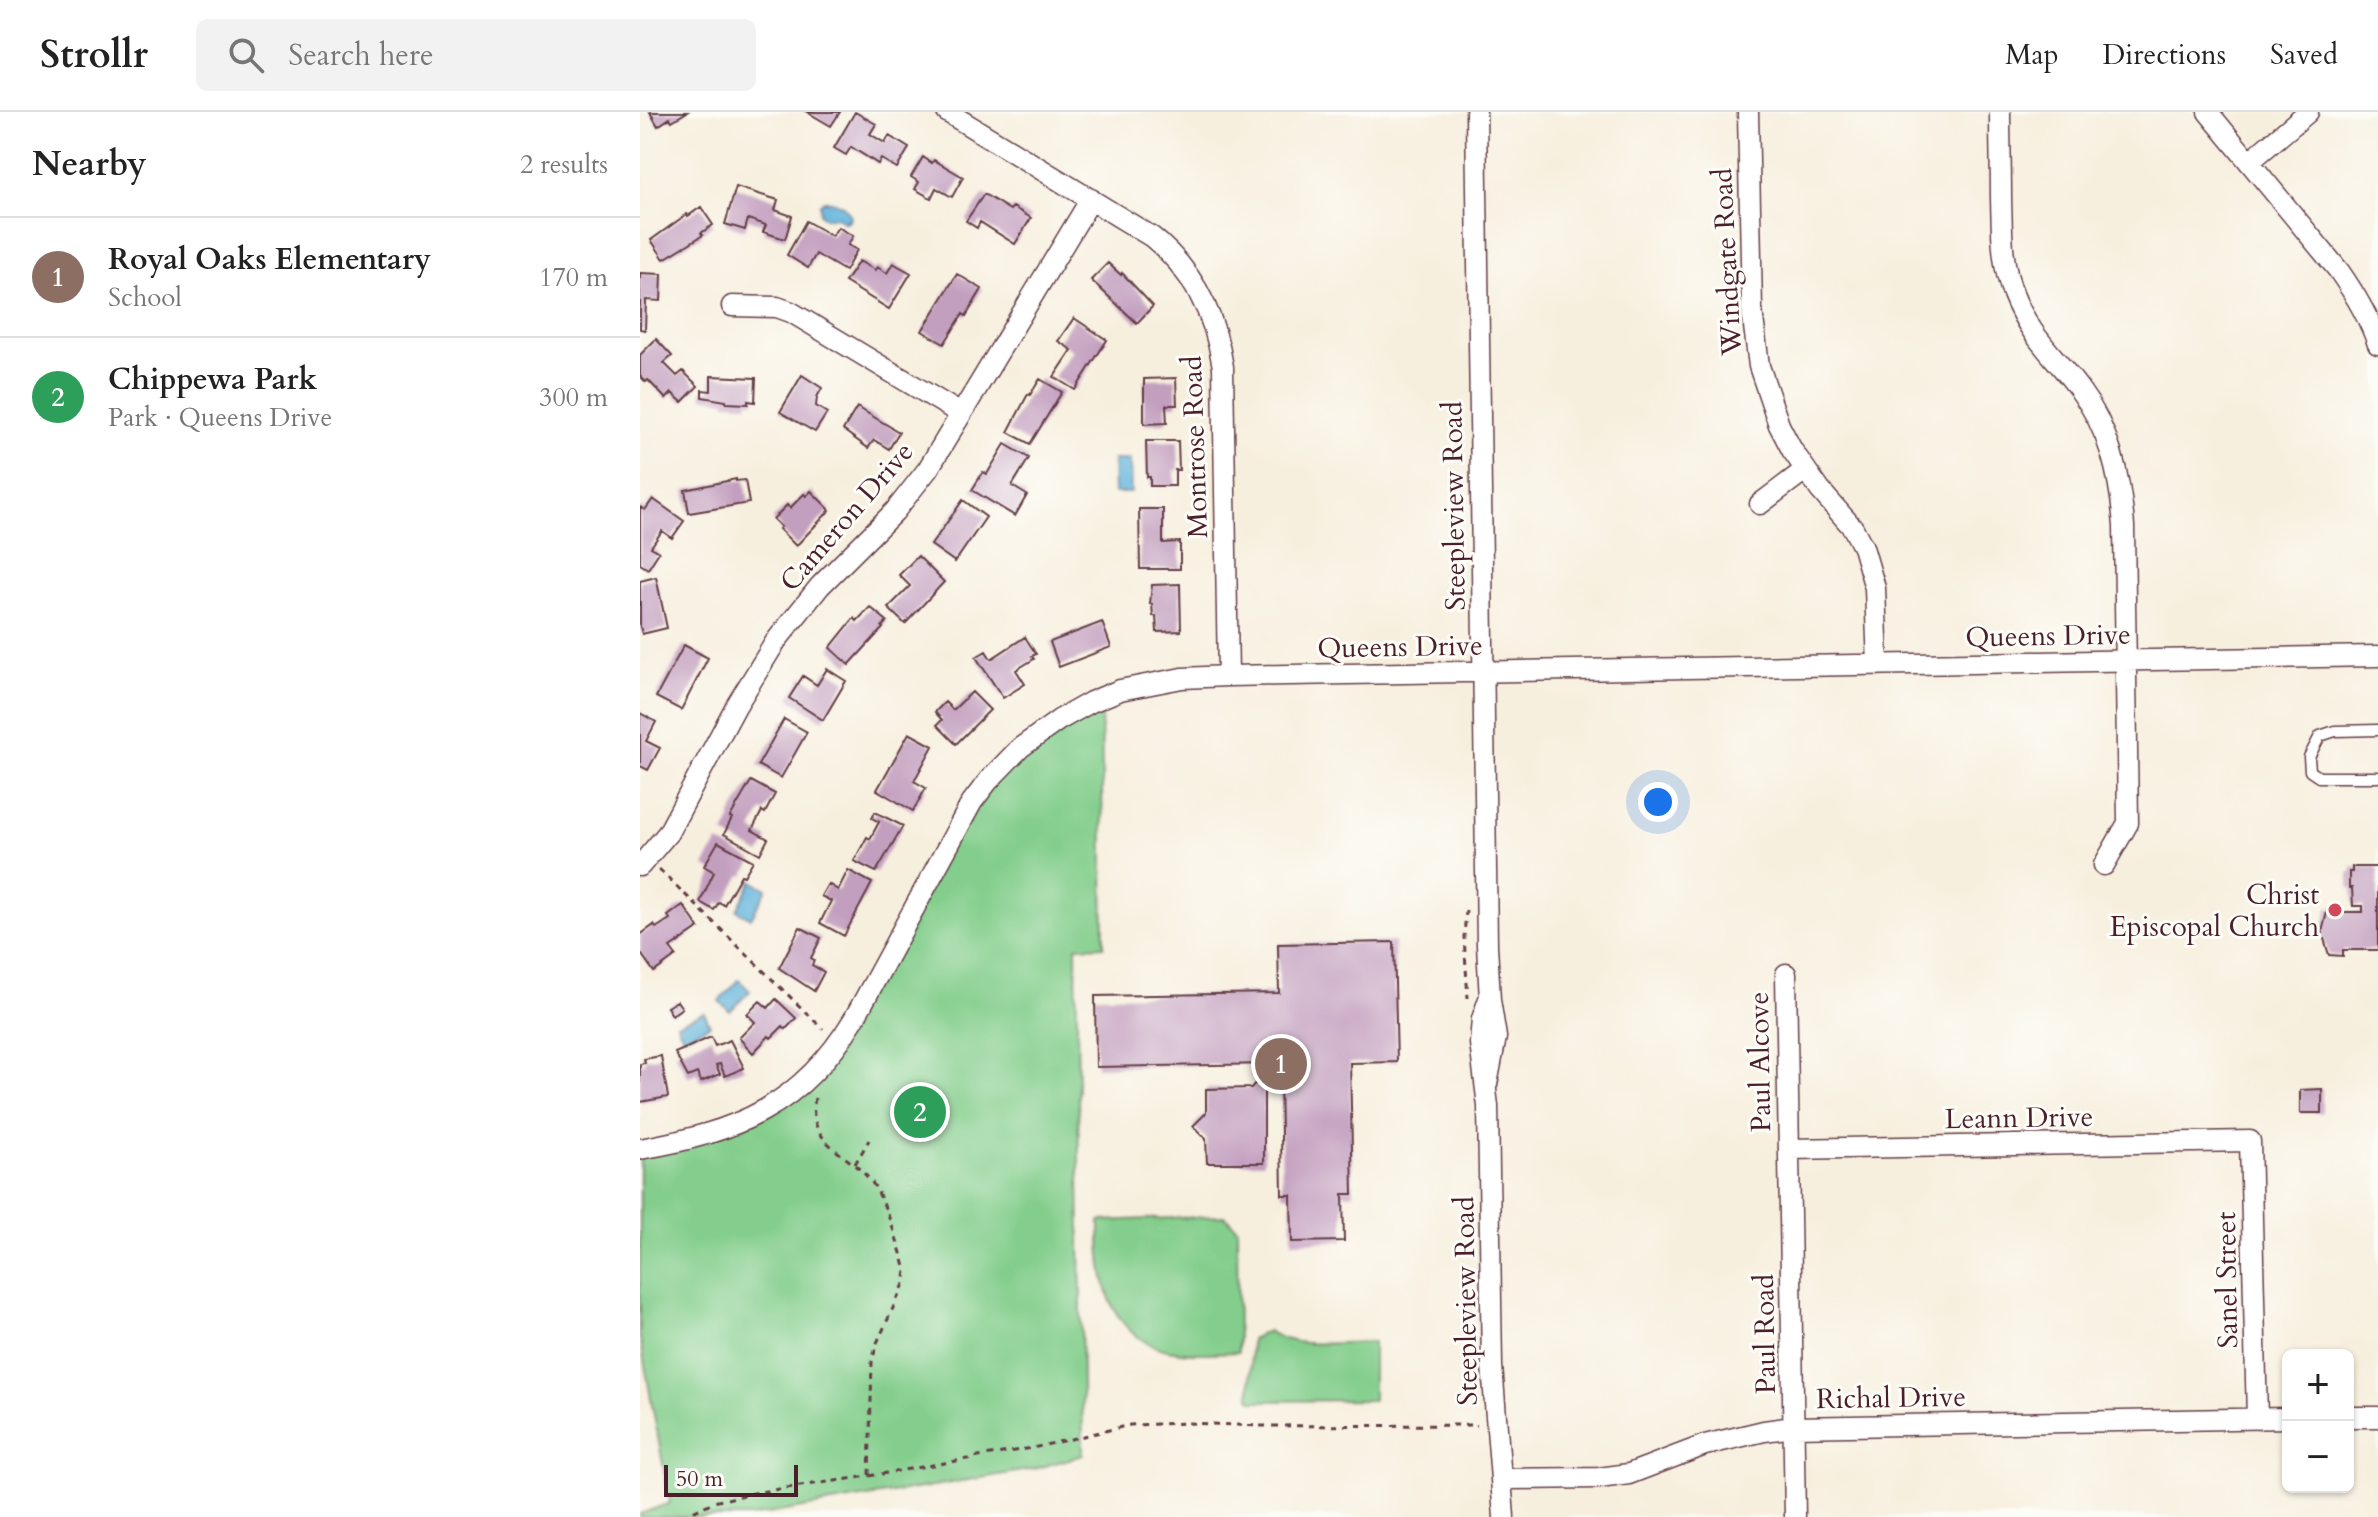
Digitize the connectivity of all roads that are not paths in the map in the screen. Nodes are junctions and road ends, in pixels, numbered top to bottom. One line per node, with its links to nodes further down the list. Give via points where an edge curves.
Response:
1 (947, 112): 8 (street, Montrose Road)
2 (1476, 112): 17 (street, Steepleview Road)
3 (1748, 112): 12 (street, Windgate Road, via 1754,338 1768,397)
4 (2000, 112): 15 (street, via 2002,238 2012,292 2037,340 2093,409 2121,489)
5 (2208, 112): 7 (street)
6 (2308, 112): 7 (street)
7 (2249, 162): 10 (street, via 2339,271)
8 (1091, 199): 11 (street, Cameron Drive); 18 (street, Montrose Road, via 1173,256 1201,295 1218,339 1224,385)
9 (732, 306): 11 (street, via 791,312)
10 (2378, 344)
11 (961, 414): 21 (street, Cameron Drive, via 911,492 820,586 776,641 668,833)
12 (1805, 470): 13 (street); 16 (street, Windgate Road, via 1863,547 1875,588)
13 (1760, 504)
14 (2378, 656): 15 (street, Queens Drive)
15 (2126, 662): 16 (street, Queens Drive); 22 (street, via 2128,823)
16 (1878, 665): 17 (street, Queens Drive)
17 (1483, 673): 18 (street, Queens Drive); 32 (street, Steepleview Road, via 1490,995 1496,1043 1487,1084 1493,1378)
18 (1228, 676): 25 (street, Queens Drive, via 1120,690 1059,720 1020,748 972,802 858,1011 810,1076 723,1130)
19 (2378, 730): 20 (lane, via 2320,736 2309,757 2310,771 2319,777)
20 (2378, 777)
21 (644, 862)
22 (2104, 865)
23 (1786, 974): 26 (street, Paul Alcove)
24 (2250, 1141): 26 (street, Leann Drive); 30 (street, Sanel Street)
25 (640, 1149)
26 (1789, 1149): 31 (street, Paul Road)
27 (2354, 1417): 28 (street)
28 (2378, 1417)
29 (2282, 1418): 30 (street, Richal Drive)
30 (2257, 1419): 31 (street, Richal Drive)
31 (1793, 1427): 32 (street, Richal Drive, via 1705,1445 1629,1474); 34 (street, Paul Road)
32 (1503, 1479): 33 (street, Steepleview Road)
33 (1504, 1517)
34 (1795, 1517)

